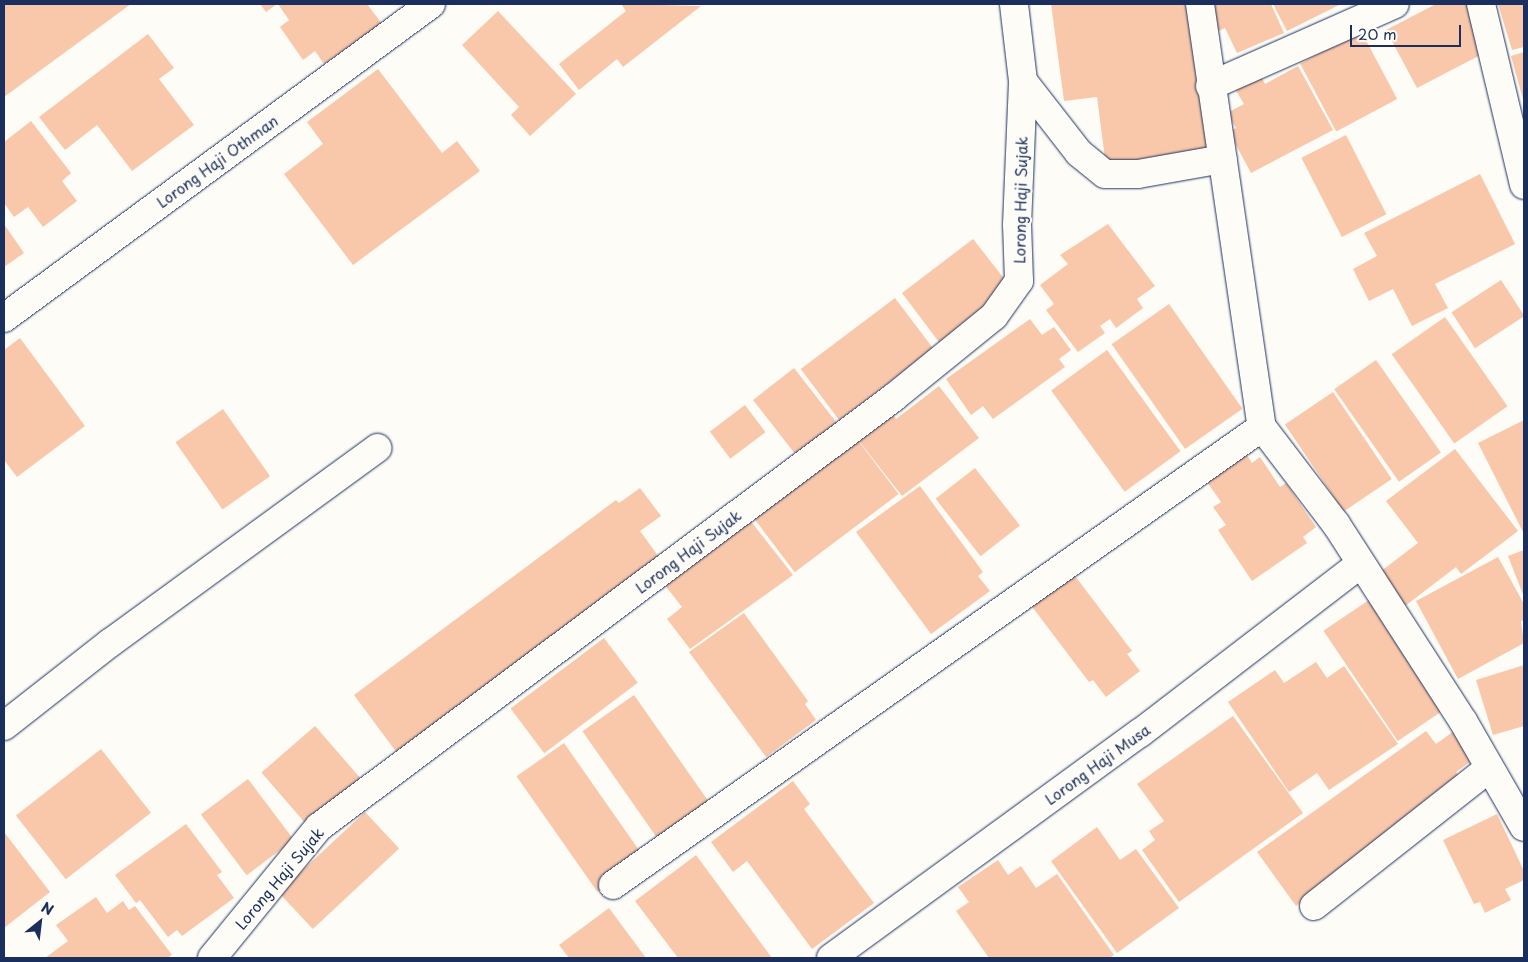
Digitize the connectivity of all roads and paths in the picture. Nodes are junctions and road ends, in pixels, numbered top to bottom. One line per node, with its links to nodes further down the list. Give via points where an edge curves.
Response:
1 (431, 4): 10 (street, Lorong Haji Othman)
2 (1014, 4): 6 (street, Lorong Haji Sujak)
3 (1200, 4): 7 (street)
4 (1395, 4): 7 (street)
5 (1481, 4): 9 (street)
6 (1023, 80): 8 (street, via 1079,153 1105,174 1138,174); 19 (street, Lorong Haji Sujak, via 1017,225 1019,281 994,316 886,404 319,827)
7 (1210, 86): 8 (street)
8 (1223, 160): 11 (street)
9 (1524, 185)
10 (4, 318)
11 (1262, 427): 13 (street, via 1336,524); 17 (street)
12 (376, 448): 14 (street, via 110,643)
13 (1360, 564): 15 (street, via 1463,721); 20 (street, Lorong Haji Musa, via 1140,733)
14 (4, 726)
15 (1488, 769): 16 (street); 18 (street)
16 (1524, 827)
17 (613, 885)
18 (1314, 906)
19 (212, 958)
20 (831, 958)

